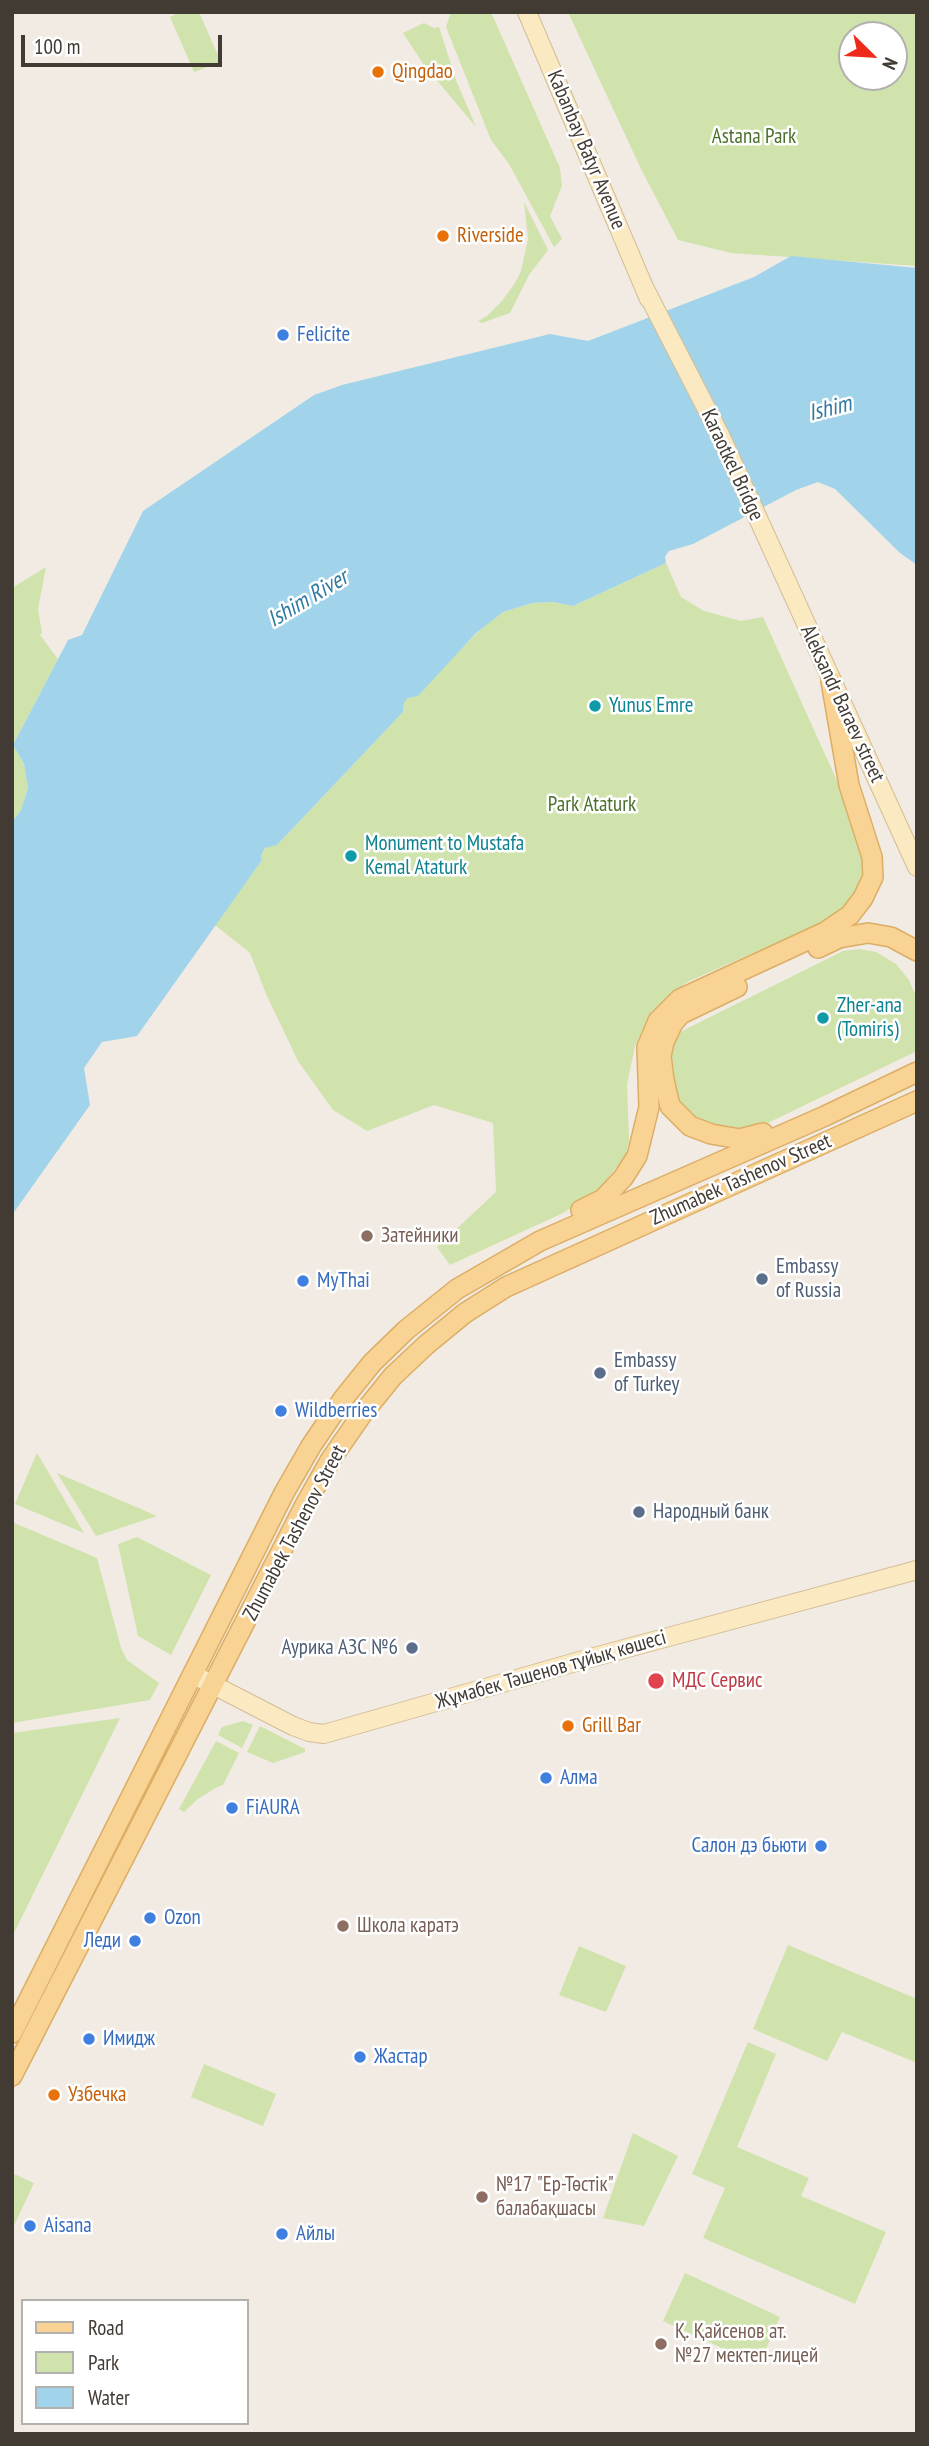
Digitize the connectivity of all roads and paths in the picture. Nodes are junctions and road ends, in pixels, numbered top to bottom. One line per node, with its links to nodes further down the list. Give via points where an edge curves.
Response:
1 (527, 12): 2 (main road, Kabanbay Batyr Avenue)
2 (645, 289): 3 (main road, Karaotkel Bridge, via 720,435)
3 (767, 541): 4 (main road, Aleksandr Baraev street)
4 (831, 681): 5 (main road, Aleksandr Baraev street); 10 (main road, via 849,785 872,857 873,877 863,898 850,915 825,932 680,999 658,1021 647,1047 649,1107 637,1156 623,1178 603,1199 508,1247)
5 (917, 867)
6 (917, 951): 9 (main road, via 881,935 839,938 681,1014 673,1023 661,1056 664,1080 670,1106 690,1126 740,1139)
7 (917, 1072): 9 (main road, Zhumabek Tashenov Street)
8 (917, 1101): 13 (main road, Zhumabek Tashenov Street, via 506,1287 426,1345 393,1376 331,1459)
9 (825, 1116): 10 (main road, Zhumabek Tashenov Street, via 550,1236)
10 (457, 1289): 12 (main road, Zhumabek Tashenov Street, via 372,1363 331,1418 284,1493)
11 (917, 1570): 13 (main road, Жұмабек Тәшенов тұйық көшесі, via 324,1734 293,1726)
12 (194, 1675): 13 (main road, Жұмабек Тәшенов тұйық көшесі); 14 (main road, Zhumabek Tashenov Street)
13 (213, 1686): 15 (main road, Zhumabek Tashenov Street)
14 (12, 2033)
15 (12, 2077)

